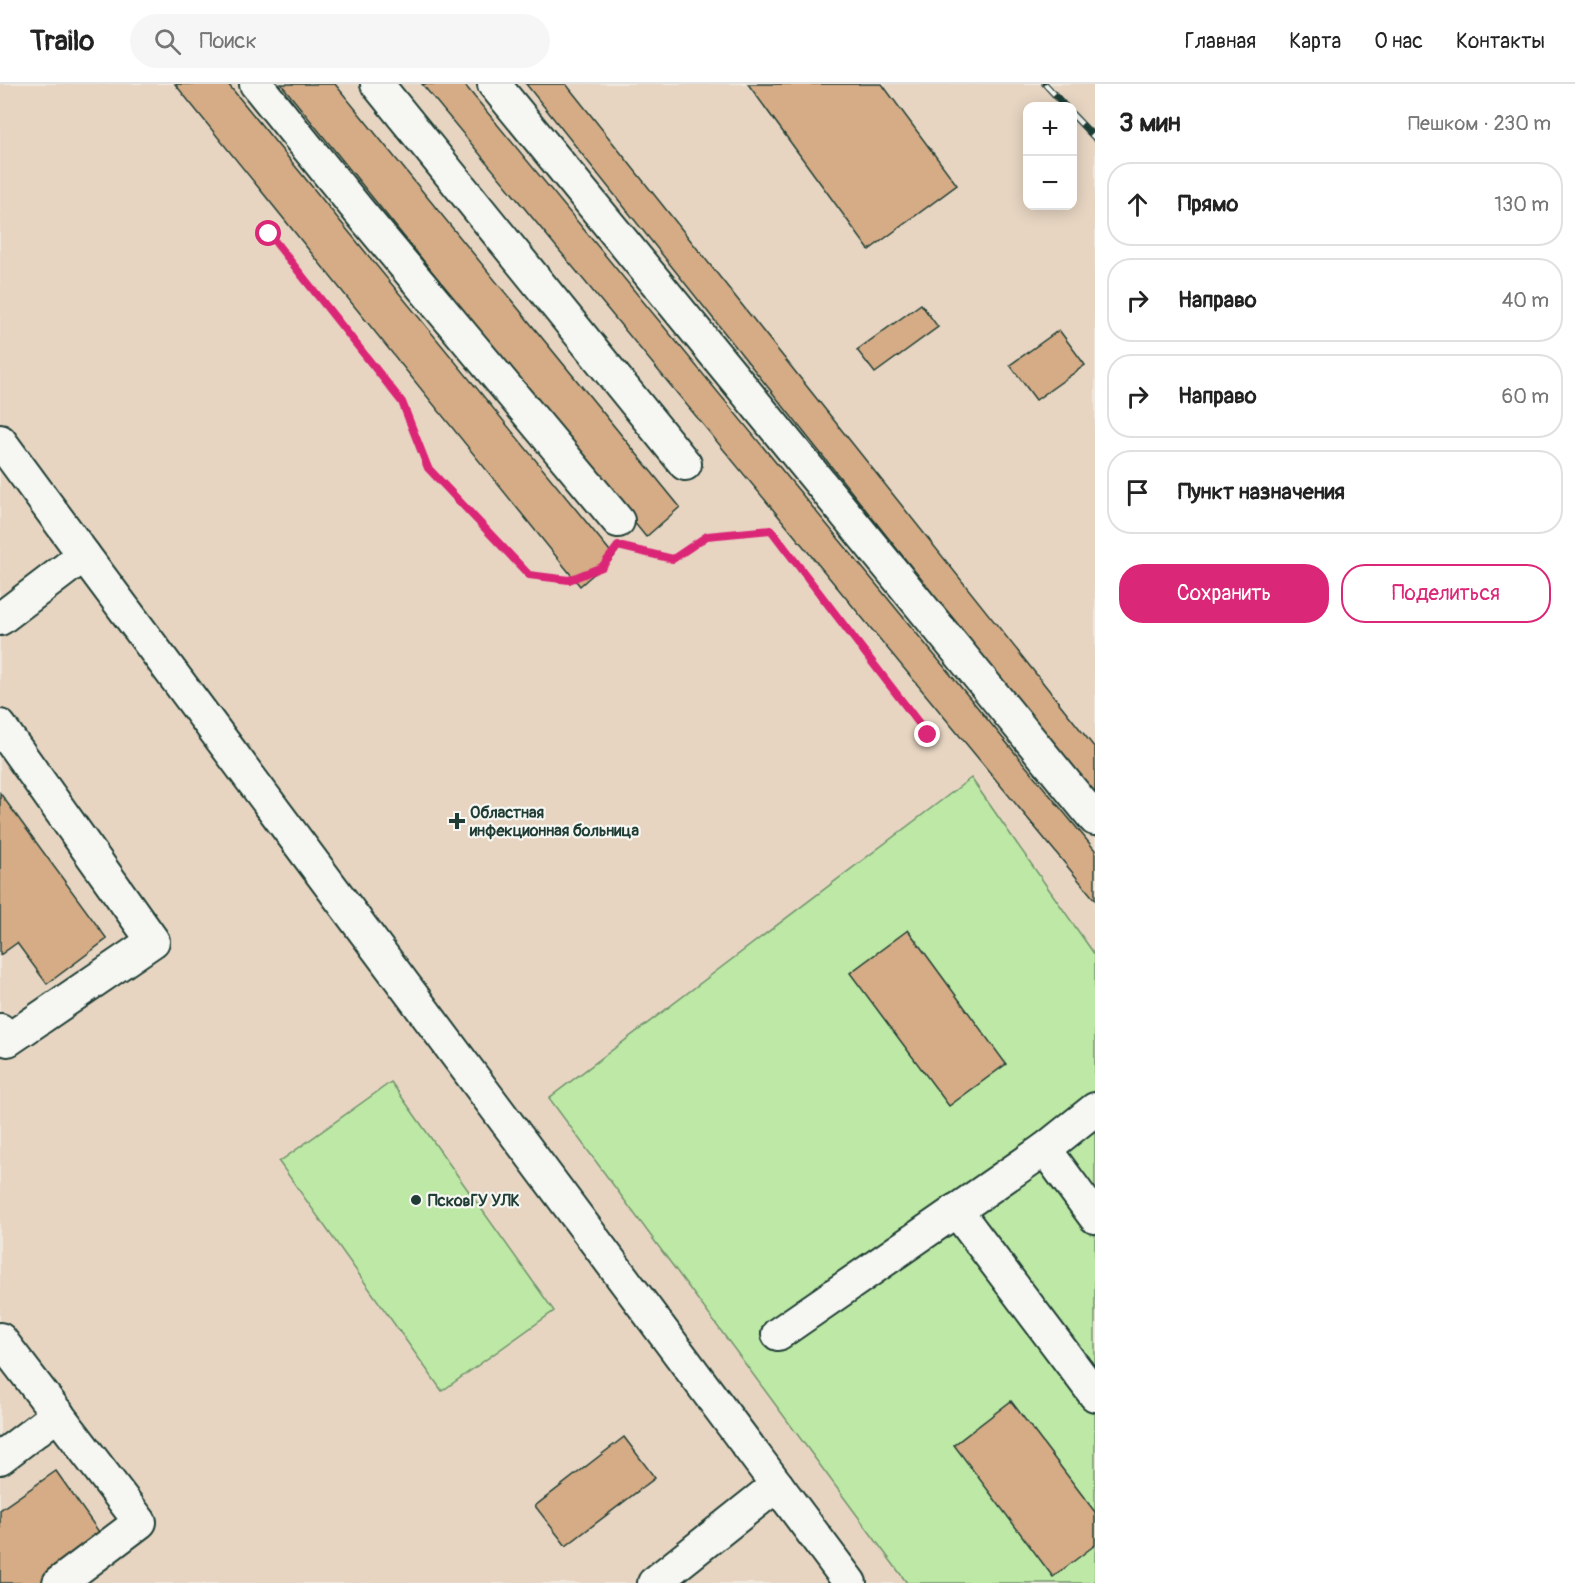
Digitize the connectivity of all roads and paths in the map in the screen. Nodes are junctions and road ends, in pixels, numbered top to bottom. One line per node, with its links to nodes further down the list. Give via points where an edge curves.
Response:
1 (256, 84): 7 (lane)
2 (377, 84): 6 (lane)
3 (494, 84): 12 (lane)
4 (269, 234): 7 (path, via 402,402 428,468 529,575 569,580 602,567)
5 (0, 441): 8 (lane)
6 (685, 464)
7 (618, 534): 11 (path, via 673,559 707,536 771,530)
8 (84, 555): 9 (lane); 23 (lane)
9 (0, 620)
10 (0, 726): 13 (lane, via 153,940 8,1040)
11 (928, 735)
12 (1095, 819)
13 (0, 1030)
14 (1095, 1109): 15 (lane)
15 (1045, 1149): 16 (lane); 17 (lane)
16 (956, 1210): 18 (lane); 20 (lane)
17 (1095, 1217)
18 (778, 1334)
19 (0, 1339): 21 (lane)
20 (1095, 1395)
21 (58, 1414): 22 (lane); 24 (lane, via 140,1522)
22 (0, 1458)
23 (777, 1485): 25 (lane); 26 (lane)
24 (59, 1583)
25 (654, 1583)
26 (850, 1583)

